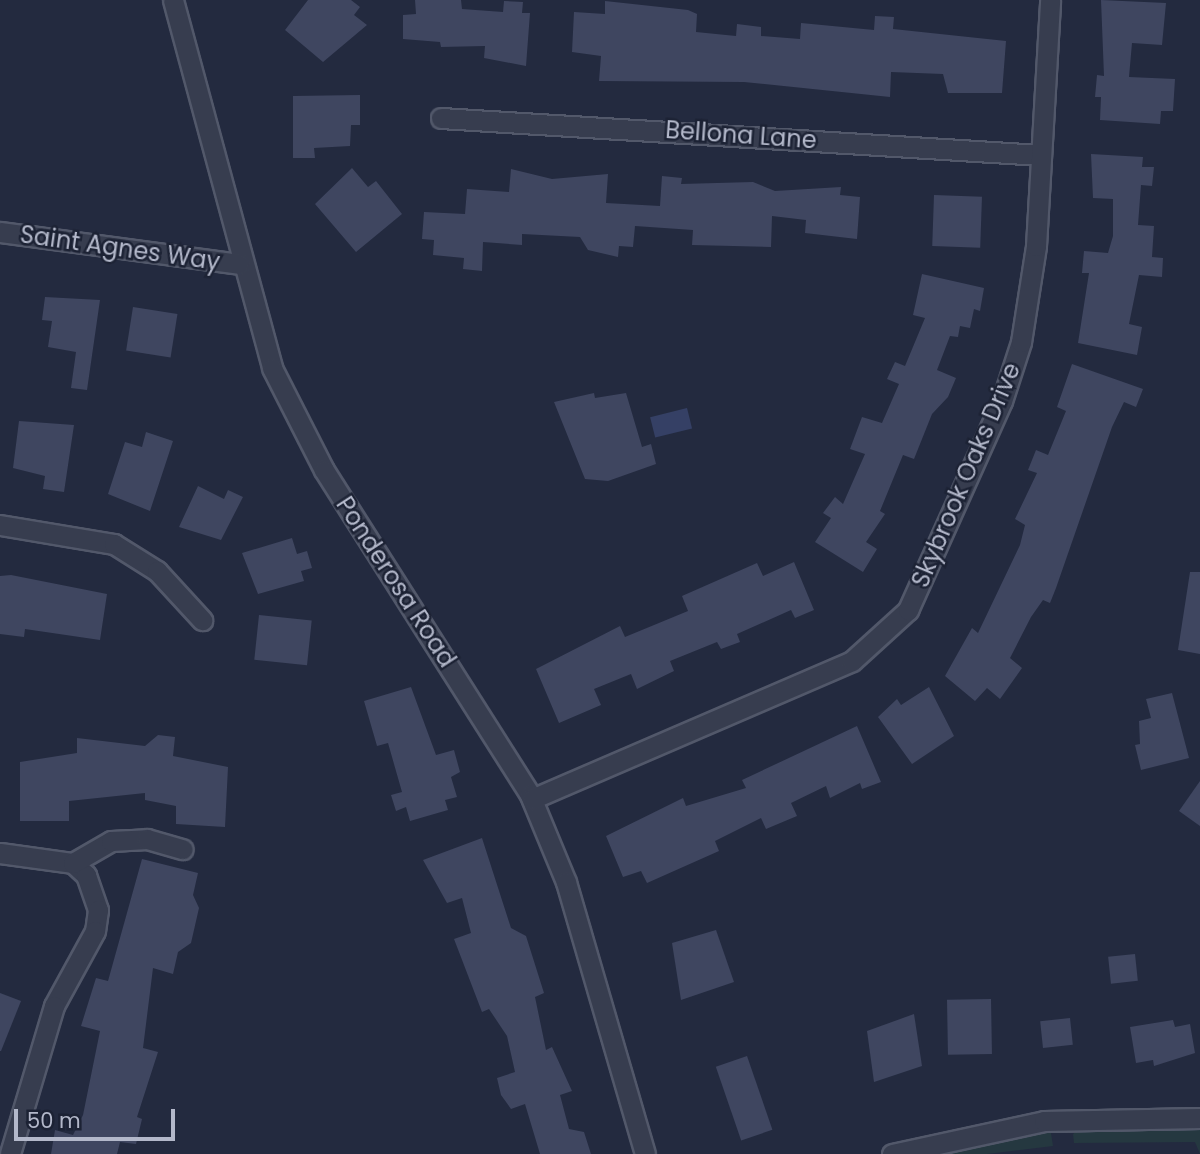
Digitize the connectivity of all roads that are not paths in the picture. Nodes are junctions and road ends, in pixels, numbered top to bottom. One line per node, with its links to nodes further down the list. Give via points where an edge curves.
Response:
1 (173, 0): 6 (street, Ponderosa Road)
2 (1050, 0): 4 (street, Skybrook Oaks Drive)
3 (442, 118): 4 (street, Bellona Lane)
4 (1041, 155): 9 (street, Skybrook Oaks Drive, via 1021,342 1002,401 908,610 852,661)
5 (0, 232): 6 (street, Saint Agnes Way)
6 (239, 264): 9 (street, Ponderosa Road, via 272,368 324,470 492,727)
7 (0, 525): 8 (street, via 114,544 157,571)
8 (202, 620)
9 (532, 799): 15 (street, Ponderosa Road, via 566,882)
10 (183, 849): 12 (street, via 147,839 111,841)
11 (0, 853): 12 (street)
12 (73, 863): 14 (street, via 93,891 95,931 54,1006)
13 (1200, 1118): 16 (street, via 1044,1121)
14 (10, 1154)
15 (645, 1154)
16 (892, 1154)

